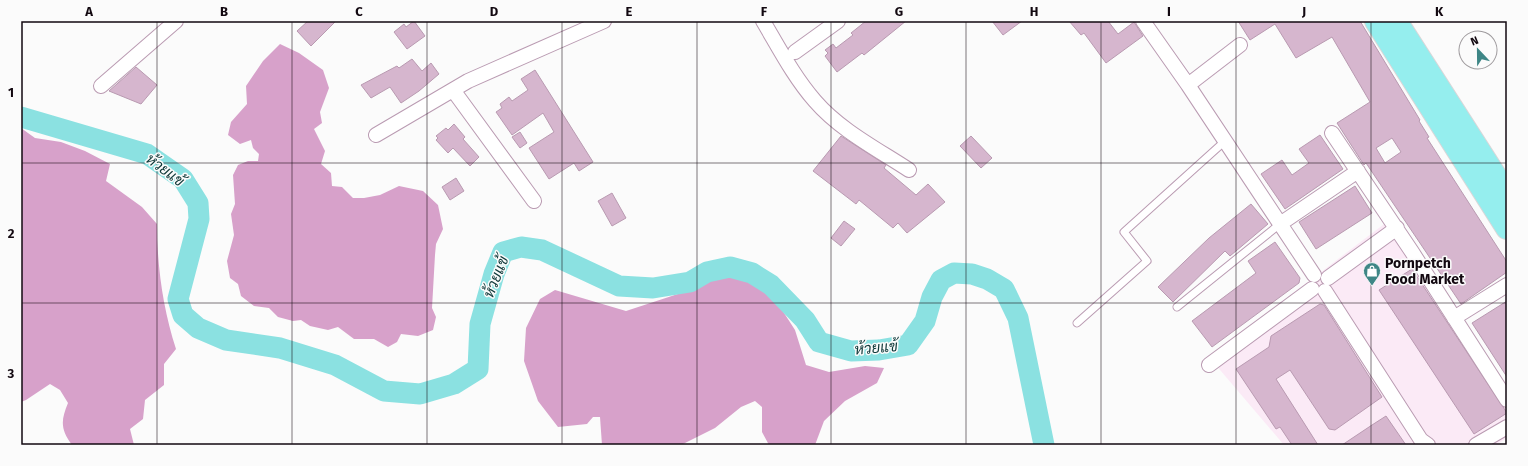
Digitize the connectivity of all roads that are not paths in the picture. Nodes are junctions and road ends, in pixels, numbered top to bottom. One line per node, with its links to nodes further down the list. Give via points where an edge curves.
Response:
1 (176, 21): 11 (street)
2 (763, 21): 16 (street, via 785,60 815,101 847,129)
3 (838, 21): 9 (street)
4 (1143, 21): 10 (street)
5 (1376, 21): 22 (main road)
6 (1396, 21): 18 (main road)
7 (596, 22): 12 (street)
8 (1240, 45): 10 (street)
9 (795, 52)
10 (1188, 84): 15 (street)
11 (101, 86)
12 (453, 90): 14 (street); 19 (street)
13 (1332, 133): 17 (street)
14 (376, 135)
15 (1225, 141): 20 (street); 27 (lane, via 1124,232 1147,261)
16 (909, 170)
17 (1358, 171): 20 (street); 21 (street)
18 (1507, 194)
19 (534, 201)
20 (1280, 224): 23 (street); 25 (lane)
21 (1397, 228): 23 (street); 26 (street)
22 (1507, 228)
23 (1320, 283): 28 (street); 32 (street, via 1421,440)
24 (1507, 285): 26 (street)
25 (1178, 307)
26 (1454, 318): 29 (street)
27 (1077, 323)
28 (1209, 365)
29 (1503, 384): 30 (street)
30 (1507, 400)
31 (1507, 427): 33 (street)
32 (1428, 445)
33 (1476, 445)

